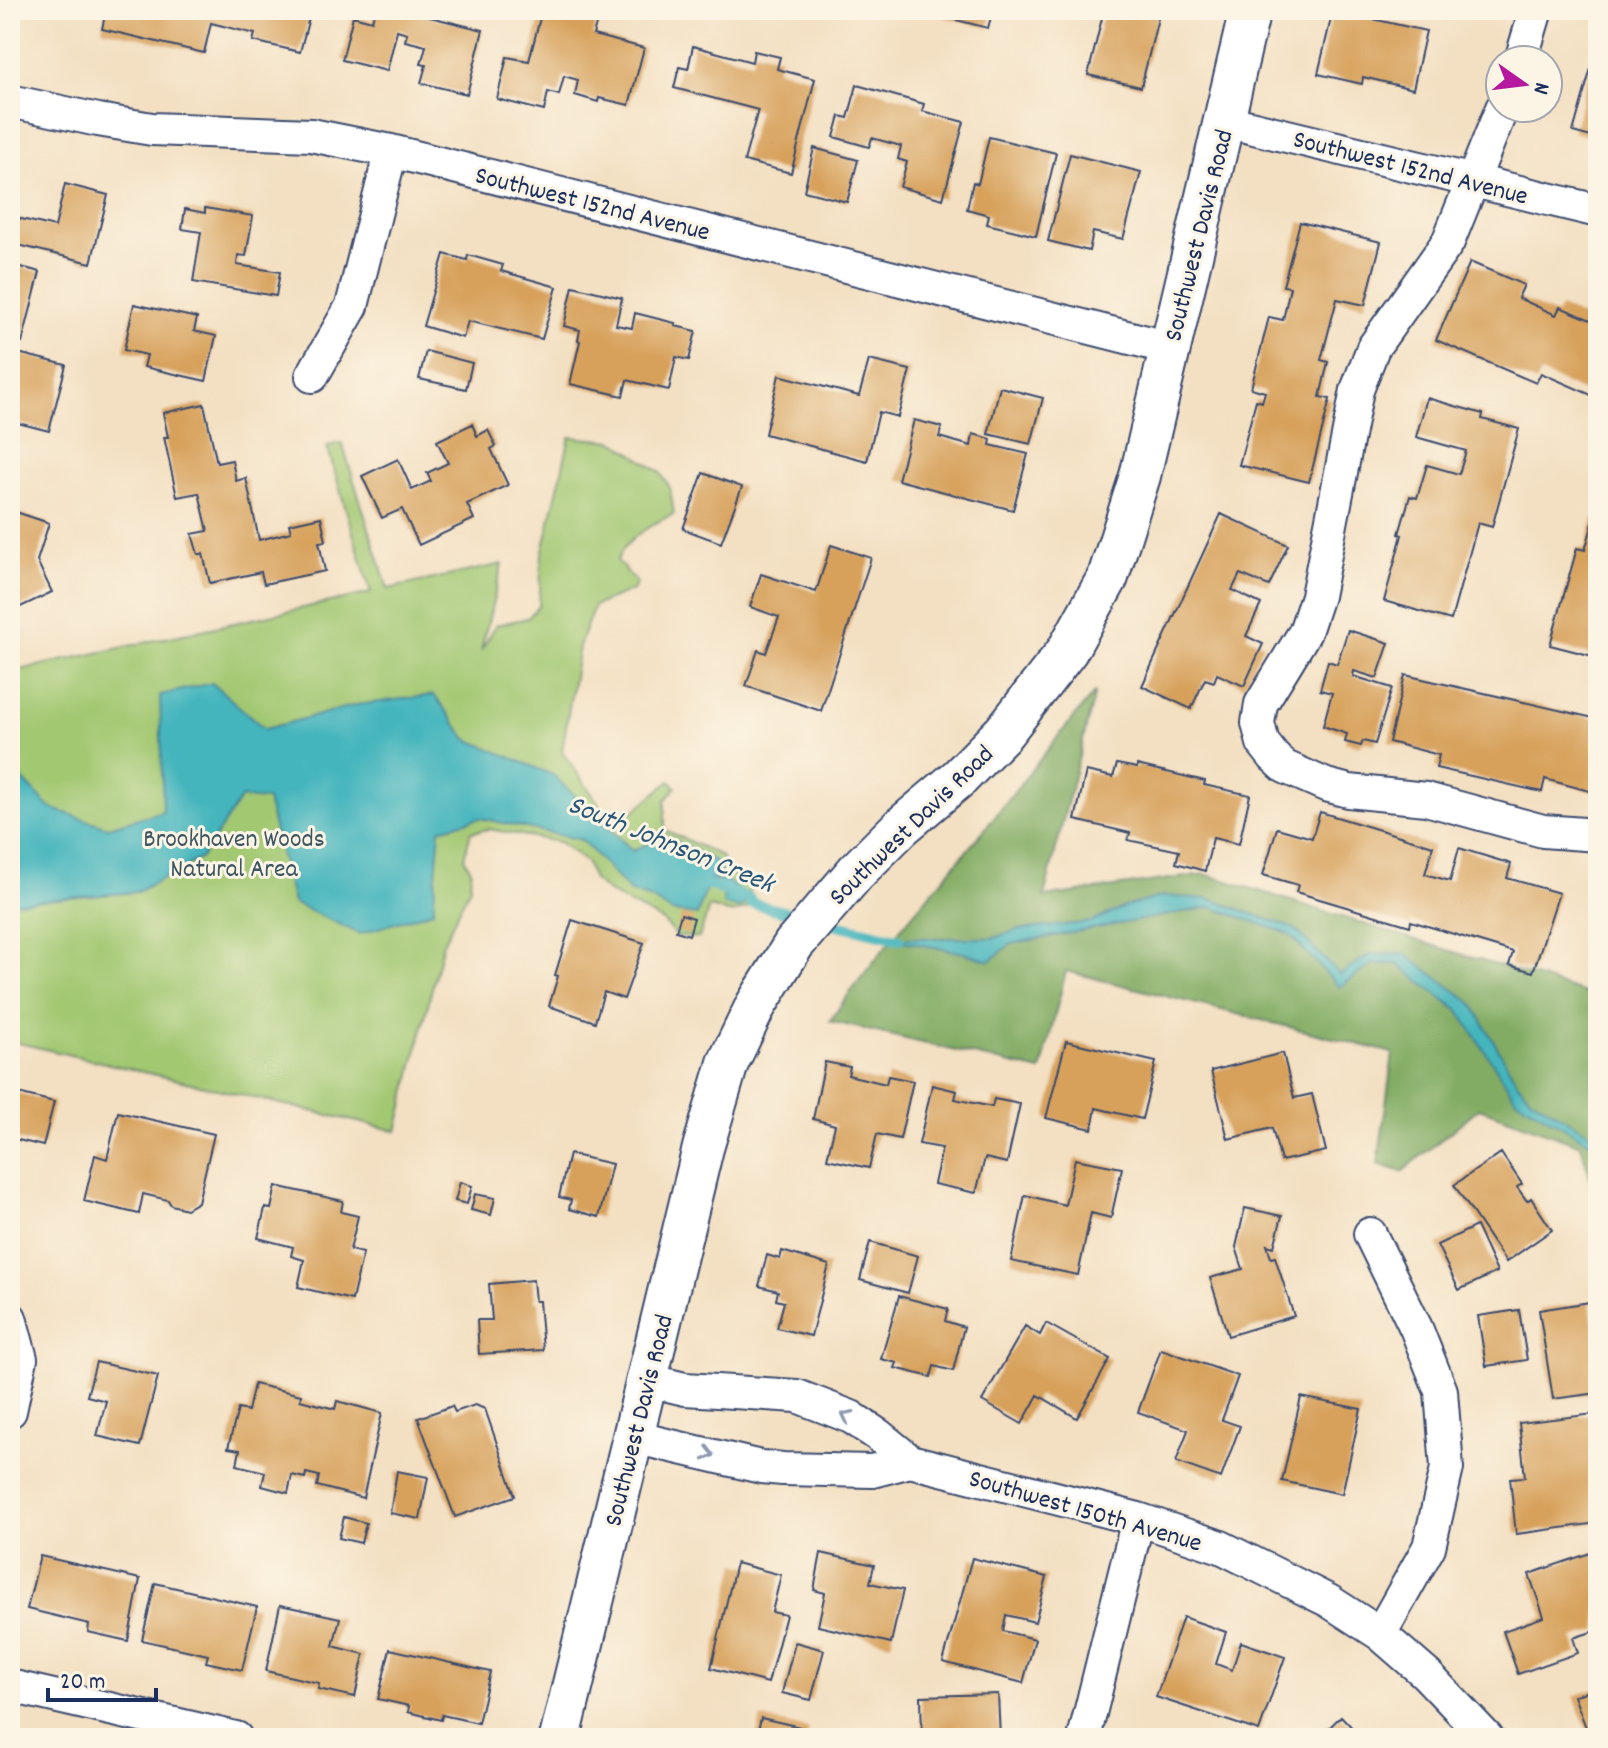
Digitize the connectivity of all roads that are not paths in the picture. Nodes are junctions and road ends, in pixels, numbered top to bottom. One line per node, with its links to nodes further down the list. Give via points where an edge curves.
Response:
1 (1250, 10): 5 (street, Southwest Davis Road)
2 (1536, 10): 3 (street)
3 (1526, 44)
4 (10, 101): 7 (street, Southwest 152nd Avenue, via 152,129 311,135)
5 (1225, 121): 8 (street, Southwest 152nd Avenue); 10 (street, Southwest Davis Road)
6 (1496, 124): 8 (street)
7 (391, 151): 10 (street, Southwest 152nd Avenue); 11 (street, via 352,306)
8 (1474, 181): 9 (street, Southwest 152nd Avenue); 12 (street, via 1448,242 1373,348 1357,390 1317,596 1305,632 1261,704 1258,723 1274,757 1326,785 1426,799 1543,831)
9 (1598, 211)
10 (1170, 348): 15 (street, Southwest Davis Road, via 1122,538 1108,577 1067,651 1004,732 856,872 794,944 756,1005 728,1063 703,1148)
11 (312, 376)
12 (1598, 835)
13 (1370, 1234): 20 (street, via 1441,1391 1447,1468 1429,1547)
14 (10, 1318): 16 (street, via 21,1359)
15 (647, 1380): 17 (street, Southwest Davis Road); 18 (street, Southwest 150th Avenue, one-way to 15, via 851,1417 797,1396 685,1389)
16 (10, 1411)
17 (633, 1437): 18 (street, Southwest 150th Avenue, one-way to 18, via 783,1469 872,1471); 23 (street, Southwest Davis Road)
18 (910, 1461): 19 (street, Southwest 150th Avenue)
19 (1138, 1519): 20 (street, Southwest 150th Avenue, via 1221,1547 1279,1574); 24 (street)
20 (1380, 1634): 25 (street, Southwest 150th Avenue)
21 (10, 1686): 22 (street)
22 (236, 1738)
23 (560, 1738)
24 (1084, 1738)
25 (1487, 1738)

